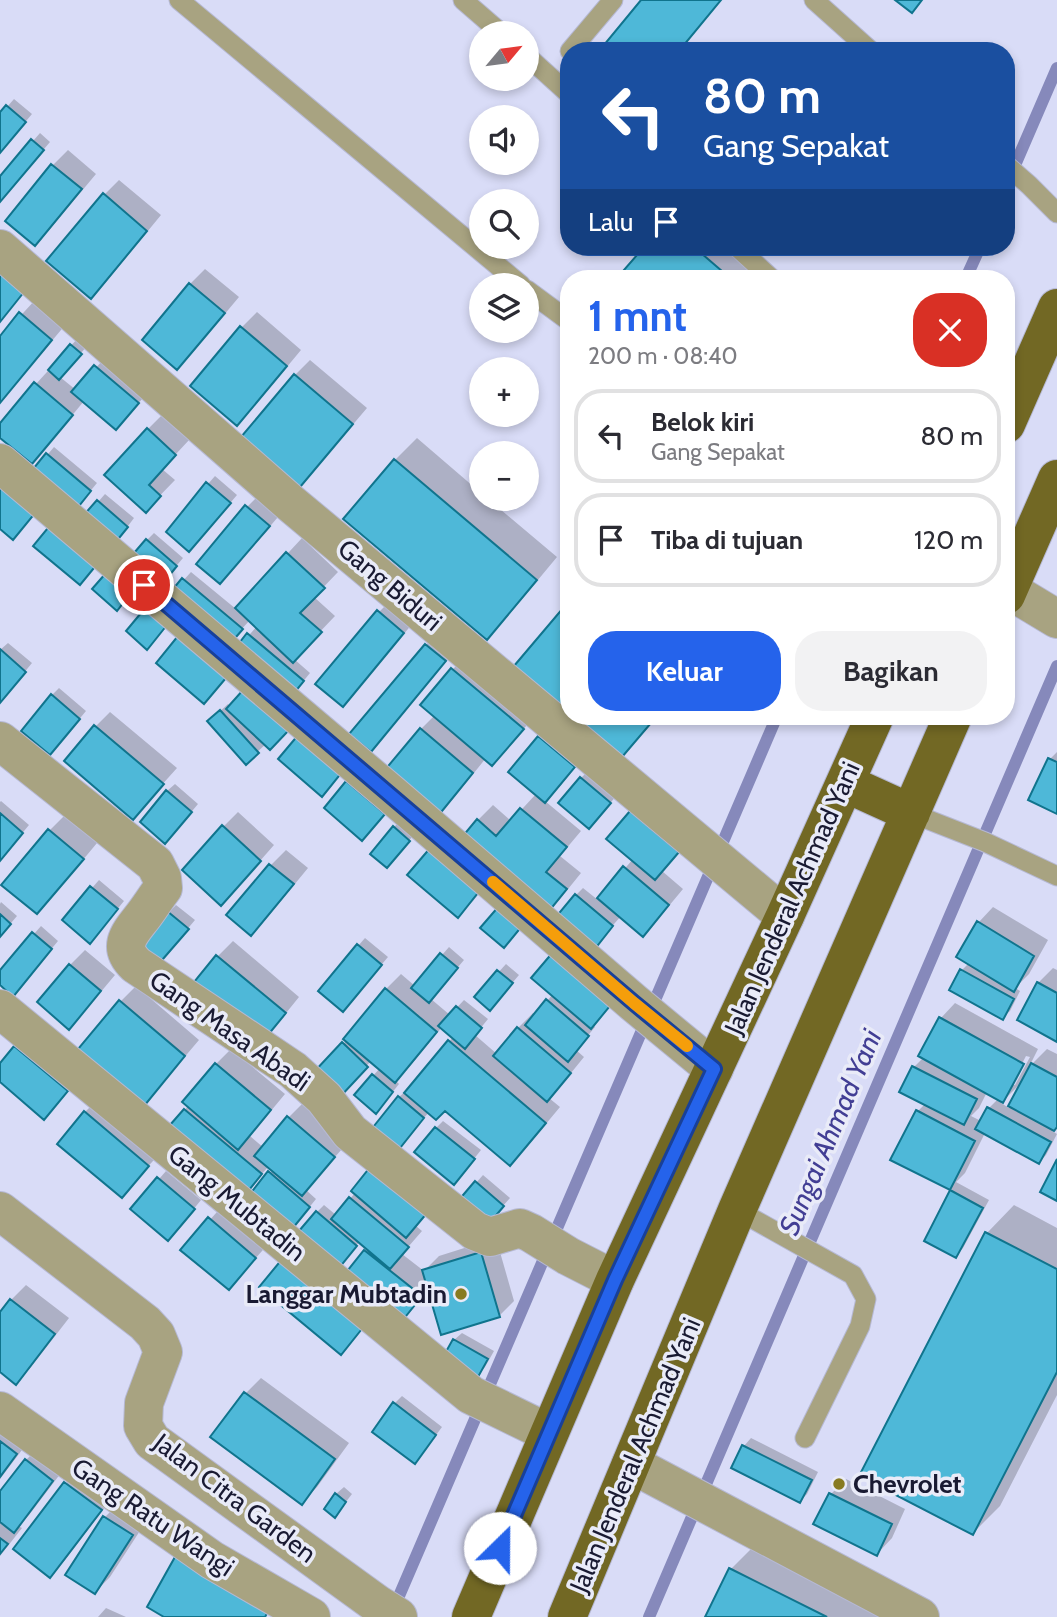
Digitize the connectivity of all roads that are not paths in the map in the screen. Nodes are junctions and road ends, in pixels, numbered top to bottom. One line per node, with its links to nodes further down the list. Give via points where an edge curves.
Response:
1 (179, 0): 17 (lane)
2 (463, 0): 5 (lane)
3 (613, 0): 6 (lane)
4 (814, 0): 7 (lane)
5 (487, 21)
6 (577, 42)
7 (861, 42)
8 (560, 63): 10 (lane)
9 (539, 67): 10 (lane)
10 (549, 76): 11 (lane)
11 (560, 86)
12 (1015, 173): 13 (lane)
13 (1057, 213)
14 (0, 249): 33 (street, Gang Biduri, via 289,502)
15 (747, 256): 16 (lane)
16 (762, 270)
17 (507, 273)
18 (539, 299): 20 (lane)
19 (1057, 308): 21 (highway)
20 (560, 314)
21 (1015, 404)
22 (0, 463): 35 (street)
23 (1057, 479): 24 (highway)
24 (1015, 574)
25 (1015, 596): 26 (street)
26 (1057, 619)
27 (871, 725): 30 (highway, Jalan Jenderal Achmad Yani)
28 (949, 725): 31 (highway, Jalan Jenderal Achmad Yani)
29 (0, 741): 38 (street, Gang Masa Abadi, via 155,864 163,888 129,933 126,948 136,965 293,1070 324,1098 350,1132 475,1231 490,1237 520,1228)
30 (845, 783): 31 (highway); 33 (highway, Jalan Jenderal Achmad Yani)
31 (911, 813): 32 (lane); 36 (highway, Jalan Jenderal Achmad Yani)
32 (1057, 876)
33 (785, 916): 35 (highway, Jalan Jenderal Achmad Yani)
34 (0, 1009): 40 (street, Gang Mubtadin, via 484,1402)
35 (714, 1069): 38 (highway, Jalan Jenderal Achmad Yani)
36 (737, 1209): 41 (lane, via 853,1275 866,1299 860,1326); 42 (highway, Jalan Jenderal Achmad Yani)
37 (0, 1211): 43 (street, Jalan Citra Garden, via 156,1335 163,1352 144,1404 143,1426 152,1441)
38 (615, 1280): 40 (highway, Jalan Jenderal Achmad Yani)
39 (0, 1411): 44 (street, Gang Ratu Wangi, via 212,1560)
40 (550, 1433): 45 (highway, Jalan Jenderal Achmad Yani)
41 (805, 1438)
42 (631, 1464): 46 (highway, Jalan Jenderal Achmad Yani); 47 (street)
43 (387, 1610)
44 (310, 1617)
45 (471, 1617)
46 (567, 1617)
47 (920, 1617)

